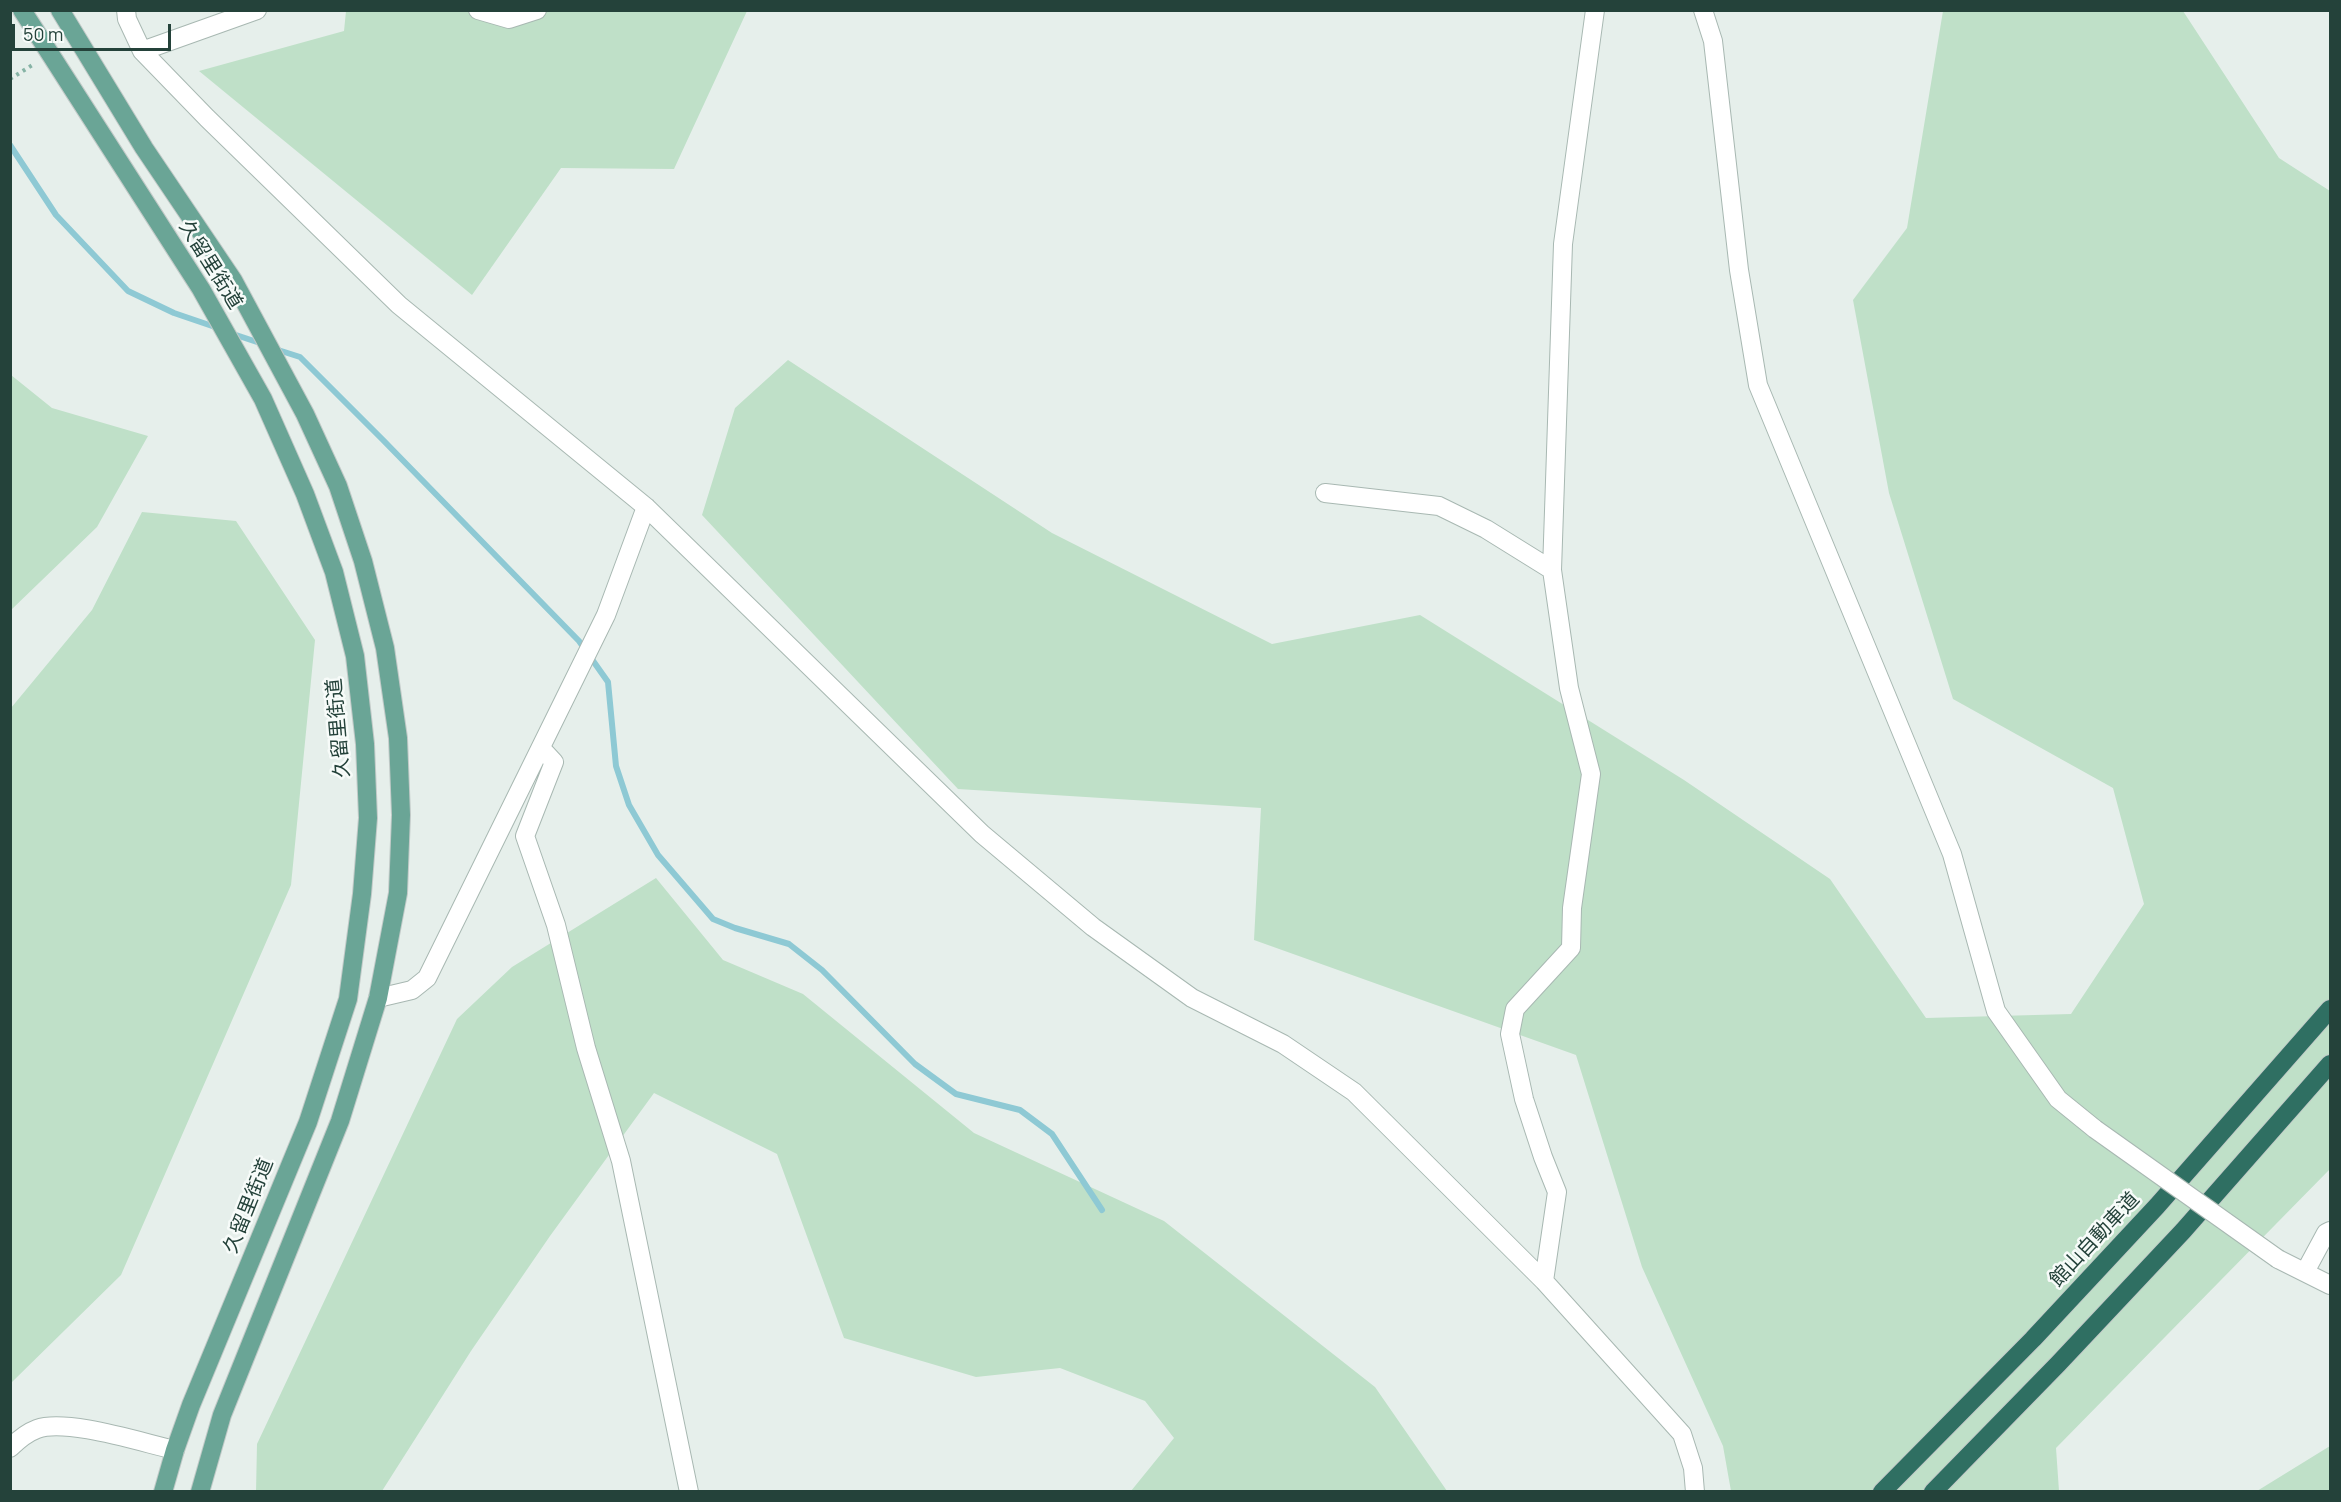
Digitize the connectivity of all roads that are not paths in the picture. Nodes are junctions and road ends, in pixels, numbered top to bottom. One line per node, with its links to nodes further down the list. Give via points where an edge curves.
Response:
1 (22, 10): 22 (main road, 久留里街道, via 201,289 263,399 334,572 355,657 368,818 348,999 308,1122)
2 (60, 10): 14 (main road, 久留里街道, via 144,148 233,280 305,414 338,486 363,561 385,648 398,738 398,893)
3 (126, 10): 9 (street)
4 (257, 10): 9 (street)
5 (478, 10): 6 (street, via 509,19)
6 (537, 10)
7 (1595, 10): 12 (street, via 1563,244)
8 (1703, 10): 18 (street, bridge, via 1713,41 1739,270 1758,385 1952,854 1996,1011 2058,1099 2278,1259)
9 (142, 51): 11 (street, via 399,305)
10 (1324, 493): 12 (street, via 1439,506 1486,529)
11 (646, 507): 13 (street, via 606,615); 19 (street, via 982,834 1093,927 1192,998 1283,1044 1354,1092)
12 (1552, 570): 19 (street, via 1569,688 1591,774 1572,908 1571,948 1515,1009 1510,1034 1524,1099 1557,1192)
13 (541, 748): 14 (street, via 427,978 411,990); 25 (street, via 554,762 525,836 556,925 586,1048 621,1161)
14 (378, 998): 24 (main road, 久留里街道, via 340,1121 222,1414)
15 (2331, 1009): 27 (highway, 館山自動車道, via 2033,1339)
16 (2331, 1064): 28 (highway, via 2183,1231)
17 (2331, 1231): 18 (street, via 2326,1233)
18 (2304, 1272): 20 (street)
19 (1544, 1281): 26 (street, via 1682,1434 1693,1468)
20 (2331, 1285)
21 (10, 1448): 22 (street, via 38,1428 56,1426)
22 (175, 1450): 23 (main road, 久留里街道)
23 (163, 1491)
24 (200, 1491)
25 (689, 1491)
26 (1695, 1491)
27 (1882, 1491)
28 (1933, 1491)

